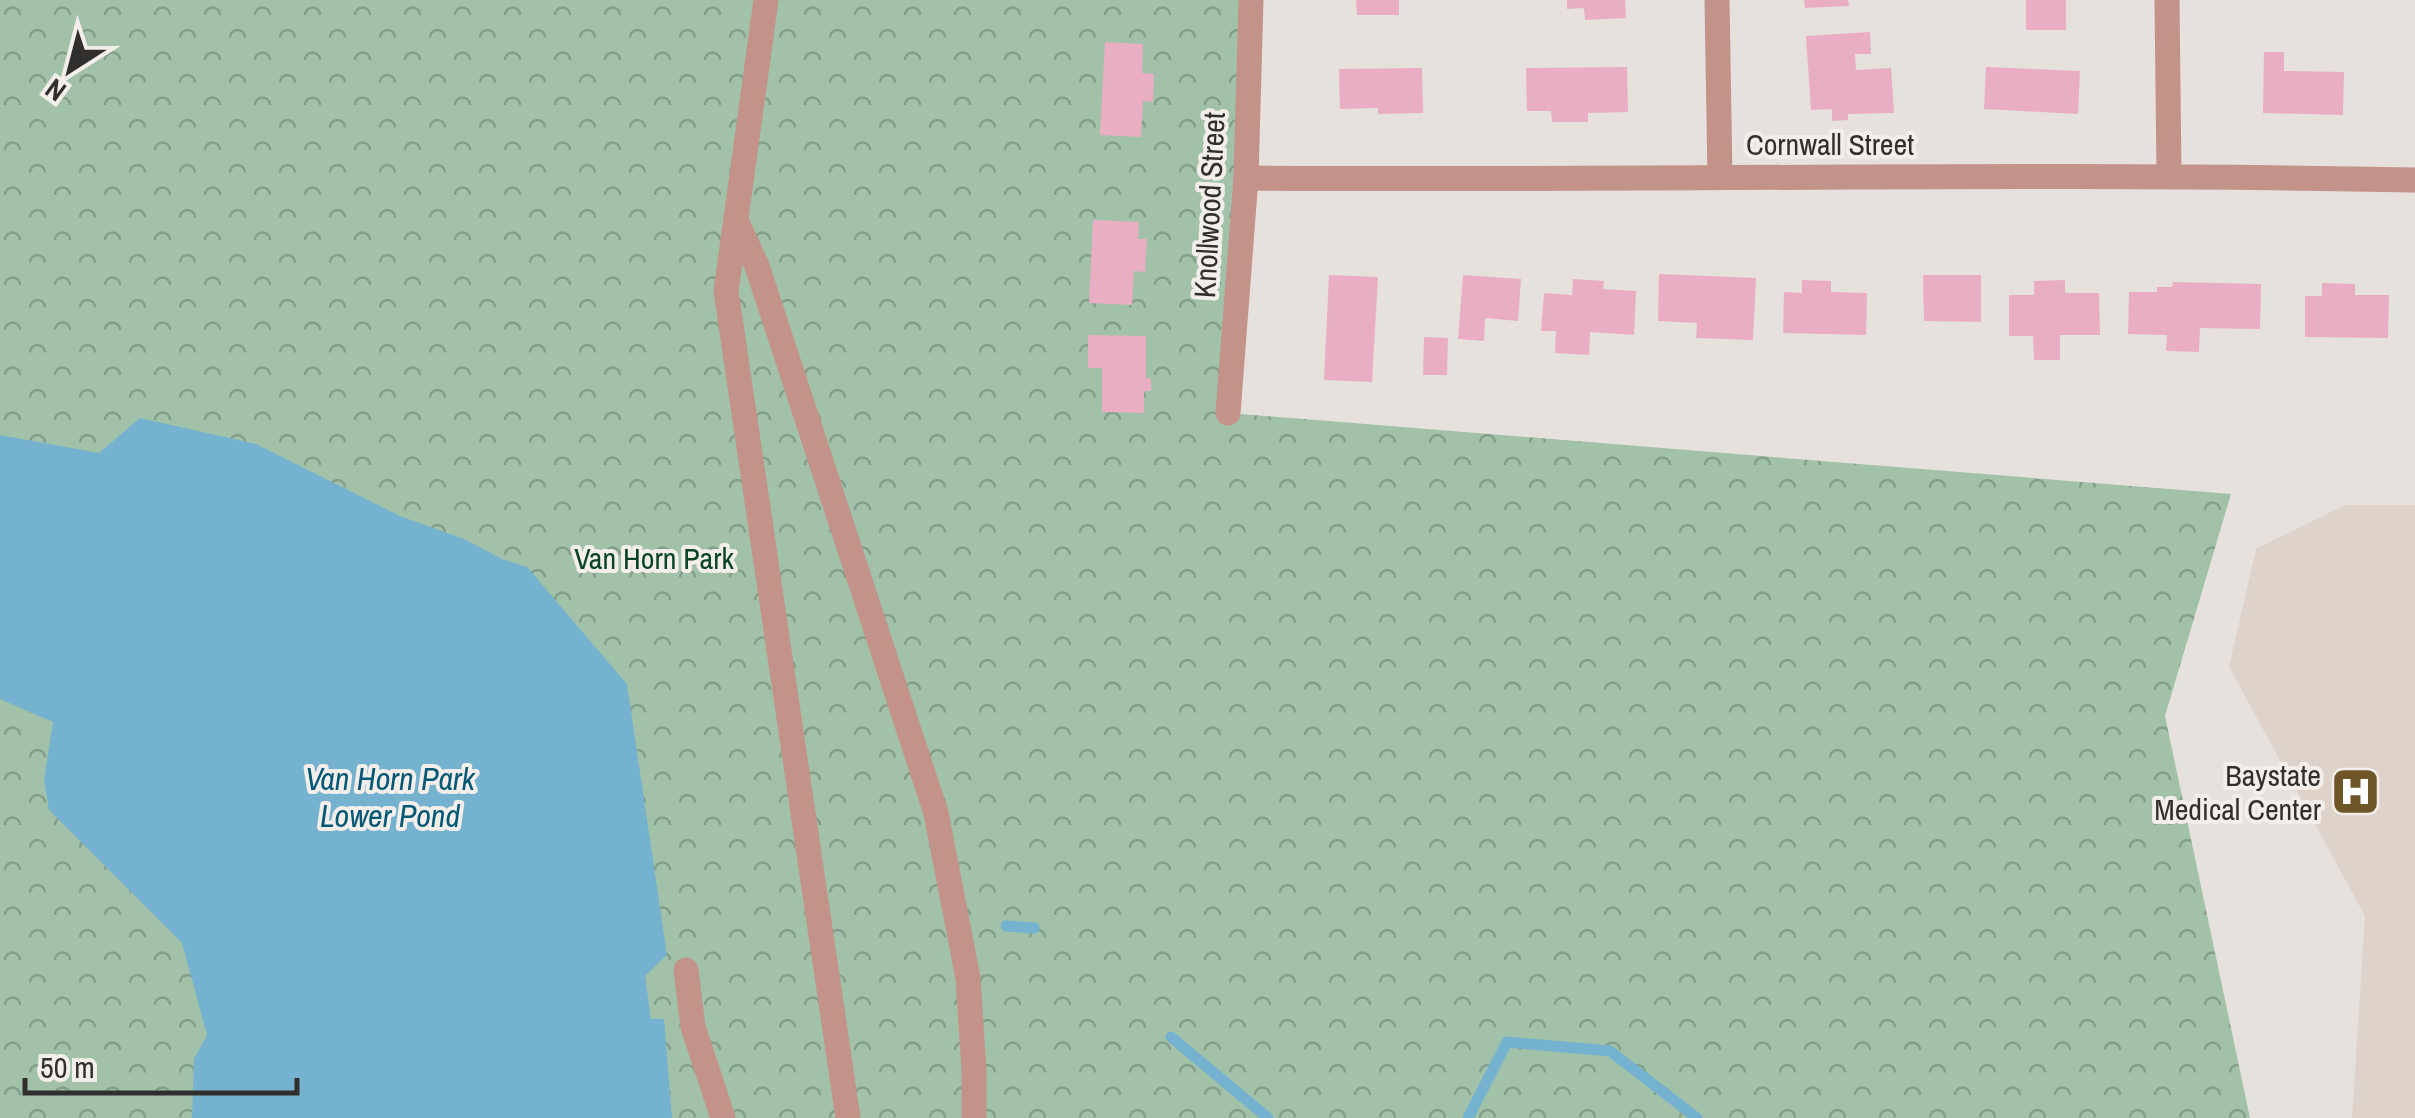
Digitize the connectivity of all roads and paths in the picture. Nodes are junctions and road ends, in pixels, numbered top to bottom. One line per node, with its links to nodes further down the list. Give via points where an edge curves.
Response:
1 (766, 0): 9 (street)
2 (1251, 0): 7 (street, Knollwood Street)
3 (1717, 0): 6 (street)
4 (2167, 0): 5 (street)
5 (2169, 175): 6 (street, Cornwall Street); 8 (street, Cornwall Street)
6 (1720, 176): 7 (street, Cornwall Street)
7 (1246, 178): 10 (street, Knollwood Street)
8 (2415, 180)
9 (735, 219): 13 (street, via 726,291); 14 (street, via 757,266 936,812 968,978)
10 (1228, 413)
11 (686, 970): 12 (street, via 693,1027)
12 (723, 1118)
13 (848, 1118)
14 (974, 1118)

